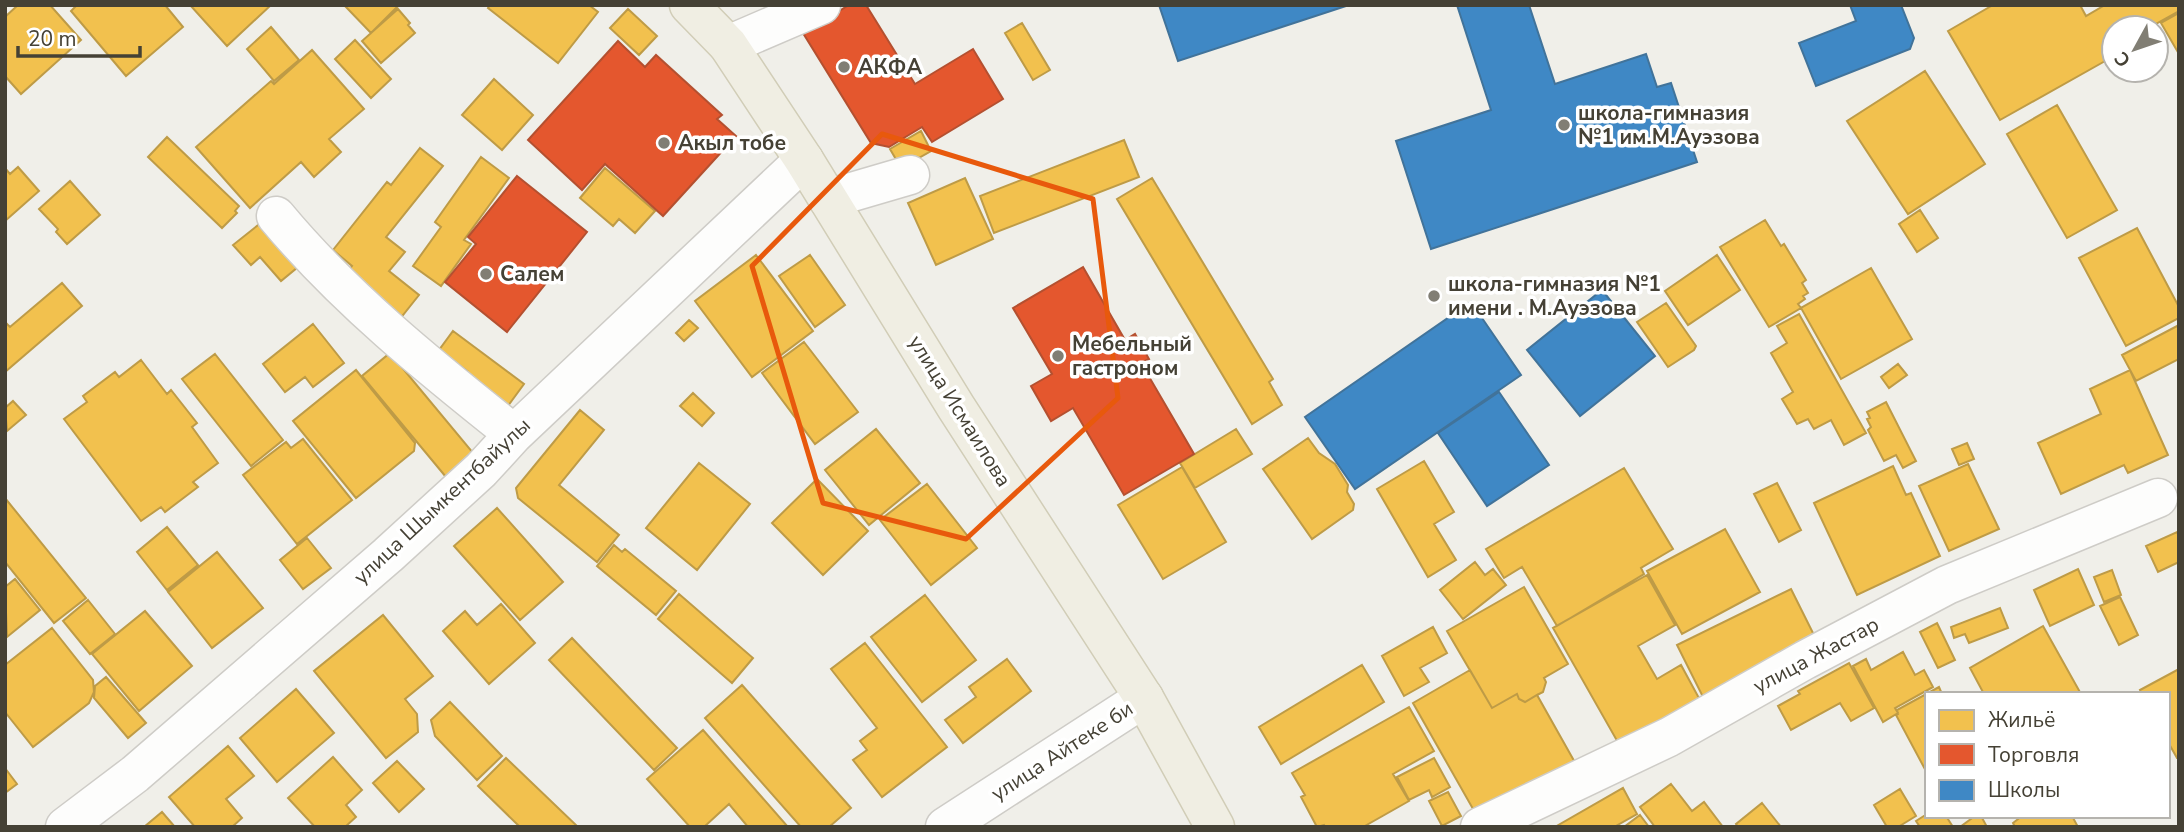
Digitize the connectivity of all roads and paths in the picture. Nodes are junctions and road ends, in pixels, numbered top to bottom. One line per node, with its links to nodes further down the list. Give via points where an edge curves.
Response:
1 (689, 5): 3 (main road, улица Исмаилова)
2 (821, 5): 3 (street)
3 (729, 45): 4 (main road, улица Исмаилова)
4 (804, 160): 6 (main road, улица Исмаилова); 8 (street, улица Шымкентбайулы)
5 (910, 175): 6 (street)
6 (828, 199): 10 (main road, улица Исмаилова)
7 (276, 216): 8 (street, via 360,303)
8 (513, 434): 11 (street, улица Шымкентбайулы, via 481,470 388,555 135,774)
9 (2158, 498): 14 (street, улица Жастар, via 1947,585 1669,737)
10 (1144, 698): 12 (street, улица Айтеке би); 13 (main road, улица Исмаилова)
11 (65, 827)
12 (945, 827)
13 (1215, 827)
14 (1480, 827)

